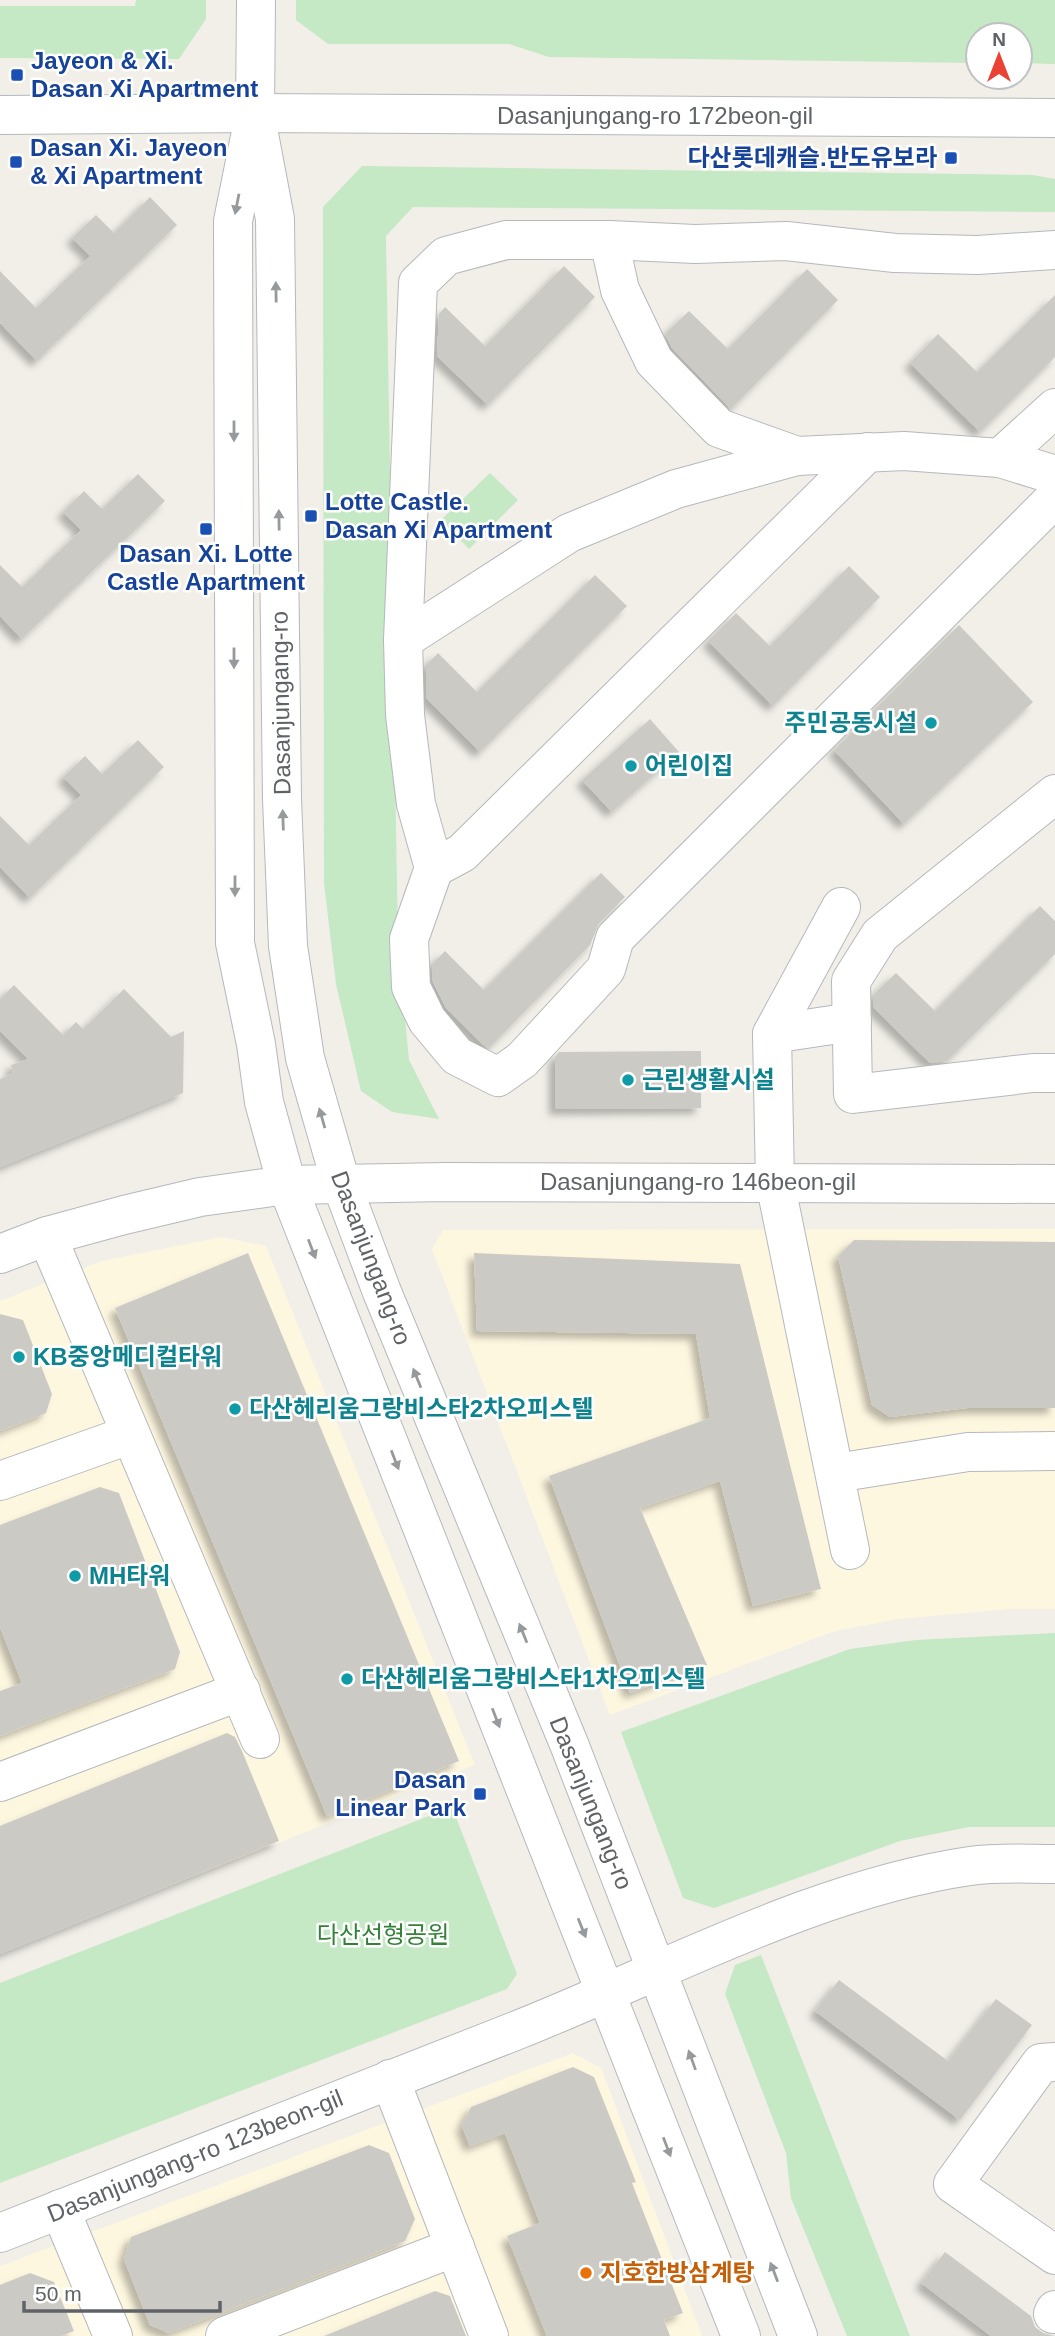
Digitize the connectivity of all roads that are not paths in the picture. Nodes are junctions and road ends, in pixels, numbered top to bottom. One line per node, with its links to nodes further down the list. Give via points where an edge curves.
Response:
1 (256, 0): 2 (street, Dasanjungang-ro)
2 (255, 113): 3 (street, Dasanjungang-ro 172beon-gil); 4 (street, Dasanjungang-ro 172beon-gil); 21 (street, Dasanjungang-ro, one-way to 2, via 305,1058 288,946 275,219); 23 (street, Dasanjungang-ro, one-way to 23, via 233,221 235,943 264,1102)
3 (0, 115)
4 (1055, 118)
5 (609, 240): 6 (street, via 695,244 786,241 895,253 978,255); 9 (street, via 620,290 654,361 719,428); 13 (street, via 506,240 446,256 418,283)
6 (1055, 250)
7 (1055, 408): 10 (street)
8 (868, 452): 9 (street); 10 (street); 15 (street, via 462,853)
9 (797, 456): 13 (street, via 676,489 569,533)
10 (1000, 458): 11 (street)
11 (1055, 475)
12 (1055, 498): 15 (street, via 615,938 607,969 522,1060 498,1077 457,1056 427,1020 411,987 409,939)
13 (403, 640): 15 (street, via 405,715 416,804)
14 (1055, 794): 17 (street, via 880,935 851,981)
15 (434, 868)
16 (841, 907): 18 (street)
17 (852, 1022): 18 (street); 19 (street, via 853,1094)
18 (772, 1034): 20 (street)
19 (1055, 1073)
20 (775, 1182): 21 (street, Dasanjungang-ro 146beon-gil); 22 (street, Dasanjungang-ro 146beon-gil); 28 (street)
21 (341, 1183): 23 (street, Dasanjungang-ro 146beon-gil); 35 (street, Dasanjungang-ro, one-way to 21)
22 (1055, 1184)
23 (287, 1185): 24 (street, Dasanjungang-ro 146beon-gil, via 200,1197); 36 (street, Dasanjungang-ro, one-way to 36)
24 (47, 1236): 25 (street, Dasanjungang-ro 146beon-gil); 26 (street)
25 (0, 1254)
26 (130, 1435): 29 (street); 31 (street)
27 (1055, 1451): 28 (street, via 968,1452)
28 (836, 1472): 30 (street)
29 (0, 1481)
30 (850, 1550)
31 (241, 1691): 32 (street); 33 (street)
32 (260, 1739)
33 (0, 1782)
34 (1055, 1864): 35 (street, Dasanjungang-ro 123beon-gil, via 972,1866 915,1878 824,1904)
35 (659, 1969): 36 (street, Dasanjungang-ro 123beon-gil); 47 (street, Dasanjungang-ro, one-way to 35)
36 (607, 1992): 38 (street, Dasanjungang-ro 123beon-gil); 46 (street, Dasanjungang-ro, one-way to 46)
37 (1055, 2062): 42 (street, via 1041,2063 953,2184)
38 (390, 2079): 39 (street, Dasanjungang-ro 123beon-gil); 41 (street)
39 (60, 2209): 40 (street, Dasanjungang-ro 123beon-gil); 43 (street)
40 (0, 2233)
41 (455, 2247): 44 (street); 45 (street)
42 (1055, 2255)
43 (113, 2336)
44 (225, 2336)
45 (489, 2336)
46 (741, 2336)
47 (798, 2336)

